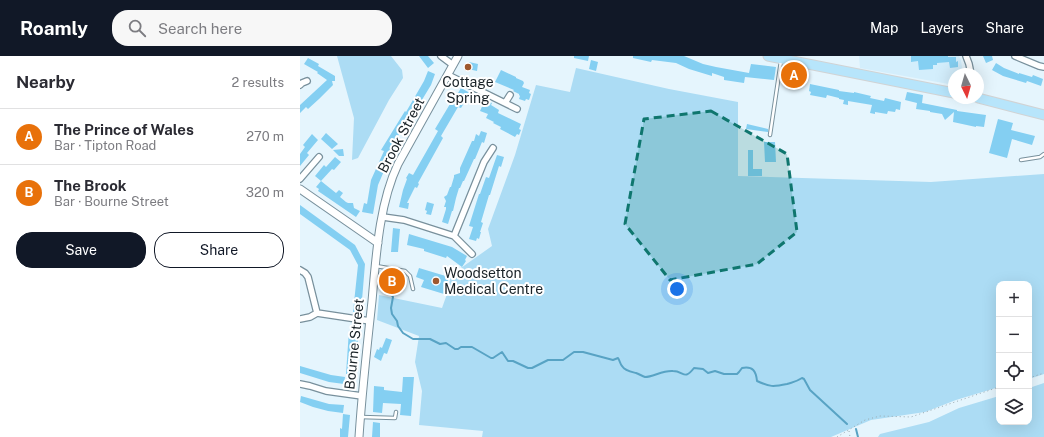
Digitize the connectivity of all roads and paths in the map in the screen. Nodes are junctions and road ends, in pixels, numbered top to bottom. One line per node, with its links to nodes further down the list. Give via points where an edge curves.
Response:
1 (441, 56): 7 (street)
2 (458, 56): 7 (street, Brook Street)
3 (768, 56): 6 (main road)
4 (966, 56): 9 (street)
5 (1015, 56): 8 (street)
6 (781, 58): 13 (main road); 19 (lane)
7 (453, 66): 10 (street, Brook Street)
8 (1044, 67)
9 (969, 68)
10 (448, 75): 16 (street); 26 (street, Brook Street, via 394,174)
11 (308, 81): 12 (street)
12 (300, 85)
13 (948, 91)
14 (510, 95): 16 (street)
15 (984, 100): 18 (main road)
16 (505, 103): 17 (street)
17 (517, 108)
18 (1044, 115)
19 (770, 134)
20 (493, 148): 27 (street, via 484,162)
21 (1044, 154): 23 (lane)
22 (318, 156): 24 (street)
23 (1021, 160)
24 (300, 179)
25 (300, 189): 28 (street)
26 (383, 217): 27 (street, via 404,220); 28 (street, Brook Street)
27 (454, 236): 30 (street)
28 (378, 243): 29 (street, Brook Street)
29 (376, 254): 31 (street, Bourne Street)
30 (472, 254)
31 (375, 266): 33 (lane, via 405,271 410,276); 36 (street, Bourne Street)
32 (300, 270): 34 (street, via 308,277)
33 (413, 289)
34 (318, 313): 35 (street); 36 (street)
35 (300, 319)
36 (370, 321): 41 (street, Bourne Street)
37 (1044, 373): 38 (path)
38 (1032, 377)
39 (300, 384): 41 (street)
40 (996, 388): 44 (path, via 911,418 880,416 865,420)
41 (362, 396): 43 (street, Bourne Street)
42 (396, 412): 43 (lane, via 395,418)
43 (360, 417): 45 (street, Bourne Street)
44 (849, 430): 46 (path); 47 (path)
45 (359, 437)
46 (837, 437)
47 (850, 437)

